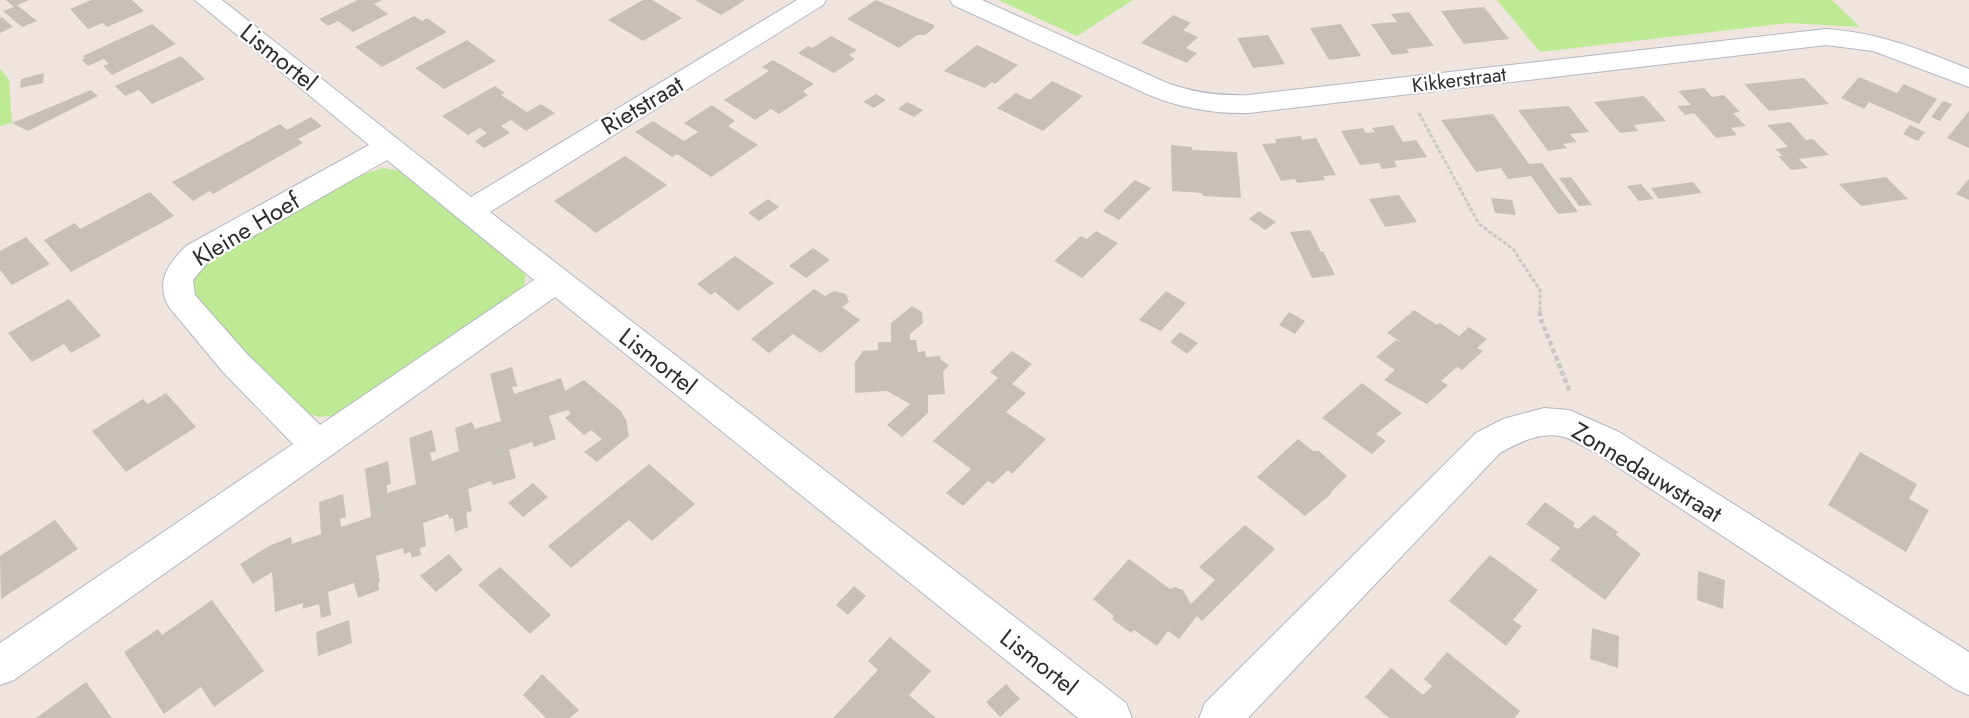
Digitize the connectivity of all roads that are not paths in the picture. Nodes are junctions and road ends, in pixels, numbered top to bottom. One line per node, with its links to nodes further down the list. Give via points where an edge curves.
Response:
1 (207, 0): 5 (street, Lismortel)
2 (814, 0): 6 (street, Rietstraat)
3 (962, 0): 4 (street, Kikkerstraat, via 1180,99 1203,104 1249,104 1836,37 1886,47)
4 (1969, 79)
5 (390, 146): 6 (street, Lismortel); 8 (street, Kleine Hoef, via 197,254 177,280 180,299 235,363)
6 (471, 210): 7 (street, Lismortel)
7 (556, 281): 8 (street); 11 (street, Lismortel)
8 (319, 447): 9 (street)
9 (0, 666)
10 (1969, 675): 12 (street, Zonnedauwstraat, via 1607,442 1564,423 1539,422 1515,428 1488,443)
11 (1111, 718)
12 (1220, 718)

